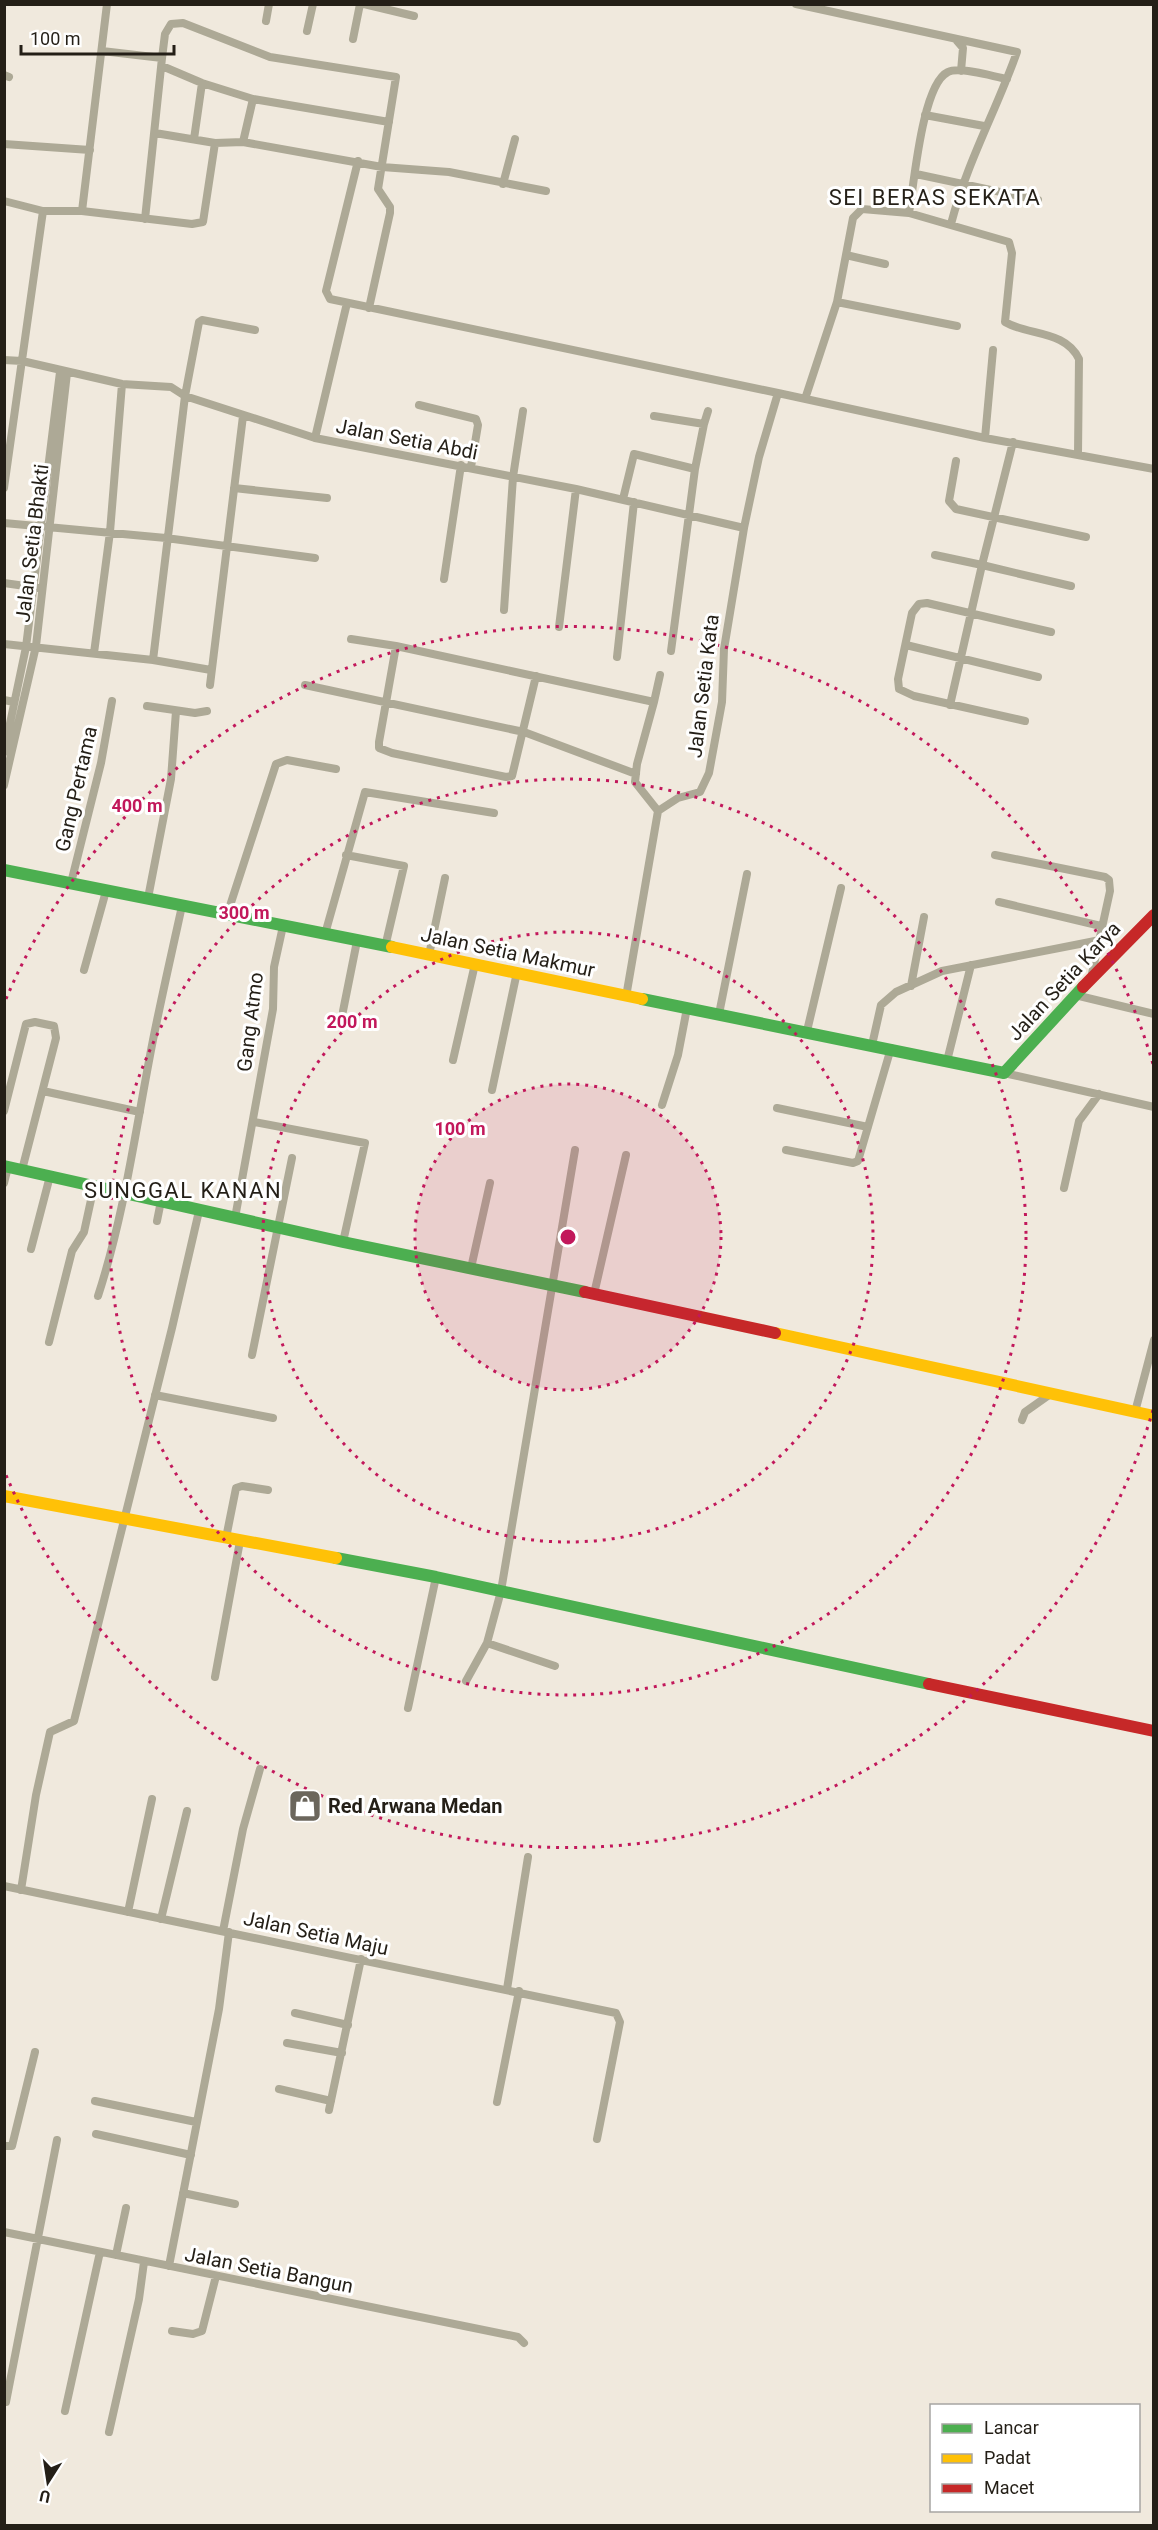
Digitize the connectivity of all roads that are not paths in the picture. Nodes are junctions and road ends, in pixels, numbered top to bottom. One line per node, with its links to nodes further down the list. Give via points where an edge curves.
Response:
1 (107, 4): 11 (street)
2 (269, 4): 7 (street)
3 (313, 4): 8 (street)
4 (362, 4): 6 (street); 9 (street)
5 (796, 4): 10 (street)
6 (414, 16)
7 (266, 21)
8 (307, 31)
9 (353, 39)
10 (956, 41): 13 (street, via 963,48); 14 (street, via 1017,52)
11 (102, 51): 12 (street); 26 (street)
12 (162, 62): 15 (street); 18 (street, via 167,28 183,23 270,57 396,76); 20 (street)
13 (961, 70): 14 (street); 17 (street, via 941,78)
14 (1007, 80): 19 (street, via 996,109)
15 (202, 83): 16 (street); 21 (street)
16 (253, 99): 18 (street); 23 (street)
17 (925, 115): 19 (street); 29 (street)
18 (389, 122): 28 (street)
19 (984, 126): 31 (street)
20 (155, 134): 21 (street); 38 (street)
21 (194, 139): 24 (street)
22 (515, 139): 30 (street)
23 (243, 142): 24 (street); 27 (street)
24 (214, 143): 38 (street, via 203,222)
25 (4, 144): 26 (street)
26 (90, 150): 36 (street)
27 (358, 160): 28 (street); 43 (street, via 326,291 330,299)
28 (382, 167): 30 (street, via 449,172); 44 (street, via 378,189 390,213)
29 (916, 174): 31 (street); 37 (street)
30 (503, 183): 32 (street)
31 (961, 183): 33 (street); 39 (street)
32 (546, 191)
33 (1038, 200)
34 (4, 201): 35 (street)
35 (43, 211): 36 (street); 49 (street)
36 (82, 212): 38 (street)
37 (909, 213): 39 (street); 40 (street, via 857,211)
38 (145, 219)
39 (951, 224): 66 (street, via 1010,242 1005,322 1058,339 1074,350 1079,359)
40 (846, 255): 41 (street); 42 (street)
41 (885, 264)
42 (837, 302): 45 (street); 54 (street)
43 (347, 303): 44 (street); 61 (street)
44 (369, 308): 52 (street)
45 (957, 326)
46 (255, 330): 53 (street, via 199,322)
47 (993, 350): 62 (street)
48 (4, 360): 49 (street, Jalan Setia Abdi)
49 (22, 361): 50 (street, Jalan Setia Abdi); 73 (street)
50 (64, 373): 51 (street, Jalan Setia Abdi); 64 (street, Jalan Setia Bhakti); 65 (street, Jalan Setia Bhakti)
51 (122, 384): 53 (street, Jalan Setia Abdi, via 171,387); 84 (street)
52 (778, 393): 54 (street); 83 (street, Jalan Setia Kata)
53 (185, 396): 58 (street, Jalan Setia Abdi); 86 (street)
54 (805, 399): 62 (street)
55 (419, 405): 69 (street, via 477,420)
56 (523, 411): 72 (street)
57 (708, 411): 60 (street)
58 (243, 416): 61 (street, Jalan Setia Abdi); 74 (street)
59 (654, 416): 60 (street)
60 (704, 424): 70 (street)
61 (315, 438): 68 (street, Jalan Setia Abdi)
62 (985, 438): 63 (street)
63 (1013, 442): 66 (street); 80 (street)
64 (49, 451): 65 (street); 82 (street, Jalan Setia Bhakti)
65 (59, 453): 82 (street, Jalan Setia Bhakti)
66 (1078, 454): 71 (street)
67 (957, 461): 80 (street, via 950,505)
68 (461, 465): 69 (street, Jalan Setia Abdi); 91 (street)
69 (471, 467): 72 (street, Jalan Setia Abdi)
70 (695, 469): 77 (street, via 634,454); 79 (street)
71 (1154, 469)
72 (513, 477): 75 (street, Jalan Setia Abdi); 95 (street)
73 (4, 488)
74 (234, 488): 76 (street); 87 (street)
75 (576, 489): 77 (street, Jalan Setia Abdi); 97 (street)
76 (327, 498)
77 (623, 500): 78 (street, Jalan Setia Abdi)
78 (634, 502): 79 (street, Jalan Setia Abdi); 107 (street)
79 (688, 515): 83 (street, Jalan Setia Abdi); 105 (street)
80 (994, 518): 85 (street); 90 (street)
81 (4, 523): 82 (street)
82 (46, 527): 84 (street); 94 (street, Jalan Setia Bhakti)
83 (744, 528): 132 (street, Jalan Setia Kata, via 723,649 722,702 709,773 700,792 678,798)
84 (110, 532): 86 (street); 106 (street)
85 (1086, 537)
86 (166, 538): 87 (street); 109 (street)
87 (226, 548): 89 (street); 110 (street)
88 (935, 555): 90 (street)
89 (315, 558)
90 (982, 565): 93 (street); 96 (street)
91 (444, 579)
92 (4, 583): 94 (street)
93 (1071, 585)
94 (38, 588): 102 (street, Jalan Setia Bhakti); 104 (street, Jalan Setia Bhakti)
95 (504, 610)
96 (970, 614): 98 (street); 101 (street, via 919,604 912,613); 108 (street)
97 (559, 627)
98 (1051, 632)
99 (351, 639): 103 (street)
100 (4, 644): 104 (street)
101 (906, 645): 108 (street); 121 (street, via 899,689)
102 (36, 646): 104 (street); 106 (street); 127 (street, Jalan Setia Bhakti)
103 (396, 646): 111 (street); 117 (street)
104 (26, 647): 119 (street, Jalan Setia Bhakti)
105 (671, 651)
106 (94, 653): 109 (street)
107 (617, 657)
108 (961, 658): 113 (street); 121 (street)
109 (153, 660): 110 (street)
110 (211, 670): 114 (street)
111 (536, 675): 120 (street); 126 (street)
112 (660, 675): 120 (street)
113 (1038, 677)
114 (210, 685)
115 (305, 685): 117 (street)
116 (4, 700): 119 (street)
117 (387, 700): 126 (street); 126 (street, via 379,748 392,753 506,777 512,776)
118 (112, 701): 139 (street, Gang Pertama)
119 (14, 702): 127 (street, Jalan Setia Bhakti)
120 (654, 702): 130 (street)
121 (950, 705): 125 (street)
122 (147, 706): 123 (street)
123 (176, 711): 124 (street); 142 (street, via 171,779)
124 (207, 711)
125 (1025, 722)
126 (524, 732): 130 (street)
127 (12, 737): 128 (street, Jalan Setia Bhakti); 131 (street, Jalan Setia Bhakti)
128 (4, 752)
129 (336, 769): 145 (street, via 287,760 278,763 268,781 247,860)
130 (636, 774): 132 (street, via 639,790)
131 (4, 785)
132 (658, 811): 162 (street)
133 (494, 813): 134 (street, via 365,792)
134 (346, 855): 150 (street); 153 (street, via 404,866)
135 (995, 855): 149 (street, via 1105,877 1111,885)
136 (4, 870): 139 (street, Jalan Setia Makmur)
137 (747, 874): 165 (street)
138 (445, 878): 154 (street)
139 (71, 883): 141 (street, Jalan Setia Makmur)
140 (841, 888): 167 (street)
141 (106, 891): 142 (street, Jalan Setia Makmur); 157 (street)
142 (148, 898): 144 (street, Jalan Setia Makmur)
143 (999, 902): 149 (street)
144 (182, 906): 145 (street, Jalan Setia Makmur); 180 (street)
145 (227, 915): 148 (street, Jalan Setia Makmur)
146 (1154, 915): 159 (street, Jalan Setia Karya)
147 (924, 917): 160 (street)
148 (283, 926): 150 (street, Jalan Setia Makmur); 181 (street, Gang Atmo)
149 (1101, 926): 151 (street)
150 (325, 934): 152 (street, Jalan Setia Makmur)
151 (1100, 940): 156 (street); 159 (street)
152 (357, 941): 153 (street, Jalan Setia Makmur); 164 (street)
153 (385, 947): 154 (street, Jalan Setia Makmur)
154 (429, 955): 155 (street, Jalan Setia Makmur)
155 (475, 964): 158 (street, Jalan Setia Makmur); 170 (street)
156 (971, 965): 160 (street, via 942,971); 171 (street)
157 (84, 970)
158 (517, 972): 162 (street, Jalan Setia Makmur); 173 (street)
159 (1091, 978): 161 (street, Jalan Setia Karya)
160 (911, 986): 168 (street, via 881,1005)
161 (1075, 995): 166 (street); 172 (street, Jalan Setia Karya)
162 (626, 997): 163 (street, Jalan Setia Makmur)
163 (687, 1008): 165 (street, Jalan Setia Makmur); 176 (street, via 678,1056)
164 (343, 1011)
165 (719, 1014): 167 (street, Jalan Setia Makmur)
166 (1154, 1014)
167 (807, 1031): 168 (street, Jalan Setia Makmur)
168 (872, 1045): 169 (street, Jalan Setia Makmur)
169 (891, 1048): 171 (street, Jalan Setia Makmur); 182 (street)
170 (453, 1060)
171 (947, 1062): 172 (street, Jalan Setia Makmur)
172 (1004, 1073): 175 (street)
173 (492, 1090)
174 (42, 1091): 179 (street, via 56,1031 45,1023 28,1022); 180 (street); 188 (street)
175 (1098, 1094): 177 (street); 193 (street, via 1079,1121)
176 (662, 1105)
177 (1154, 1107)
178 (777, 1108): 182 (street)
179 (4, 1111)
180 (140, 1112): 194 (street)
181 (254, 1122): 197 (street, Gang Atmo); 200 (street, via 365,1143)
182 (868, 1127): 184 (street, via 856,1163)
183 (575, 1150): 203 (street)
184 (786, 1150)
185 (626, 1155): 204 (street)
186 (292, 1158): 199 (street)
187 (6, 1166): 188 (street); 190 (street)
188 (22, 1170): 189 (street)
189 (50, 1176): 192 (street); 201 (street)
190 (4, 1183)
191 (490, 1183): 202 (street)
192 (94, 1186): 194 (street); 207 (street, via 84,1232 72,1251)
193 (1064, 1188)
194 (124, 1193): 195 (street); 205 (street)
195 (161, 1201): 196 (street); 198 (street)
196 (199, 1210): 197 (street); 209 (street)
197 (235, 1218): 199 (street)
198 (157, 1221)
199 (278, 1227): 200 (street); 208 (street)
200 (343, 1242): 202 (street)
201 (31, 1249)
202 (471, 1268): 203 (street)
203 (551, 1286): 204 (street); 221 (street)
204 (594, 1294): 210 (street)
205 (98, 1296)
206 (1154, 1341): 211 (street)
207 (49, 1342)
208 (252, 1355)
209 (155, 1395): 213 (street); 217 (street)
210 (1049, 1395): 211 (street); 214 (street, via 1025,1412)
211 (1135, 1412): 212 (street)
212 (1154, 1416)
213 (273, 1418)
214 (1022, 1420)
215 (268, 1490): 218 (street, via 237,1486)
216 (4, 1496): 217 (street)
217 (123, 1518): 218 (street); 233 (street, via 74,1721 50,1732)
218 (226, 1538): 219 (street)
219 (240, 1541): 220 (street); 224 (street)
220 (436, 1577): 221 (street); 226 (street)
221 (501, 1591): 222 (street); 227 (street)
222 (487, 1643): 223 (street); 225 (street)
223 (555, 1666)
224 (215, 1677)
225 (466, 1681)
226 (408, 1708)
227 (1154, 1731)
228 (260, 1769): 236 (street, via 243,1829)
229 (152, 1799): 234 (street)
230 (187, 1811): 235 (street)
231 (528, 1857): 238 (street)
232 (4, 1886): 233 (street, Jalan Setia Maju)
233 (21, 1890): 234 (street, Jalan Setia Maju)
234 (128, 1912): 235 (street, Jalan Setia Maju)
235 (161, 1919): 236 (street, Jalan Setia Maju)
236 (226, 1932): 237 (street, Jalan Setia Maju); 250 (street, via 219,2009)
237 (361, 1959): 238 (street, Jalan Setia Maju); 241 (street)
238 (507, 1989): 239 (street, Jalan Setia Maju)
239 (519, 1991): 248 (street); 252 (street, Jalan Setia Maju, via 603,2009 619,2018)
240 (295, 2013): 241 (street)
241 (348, 2025): 244 (street)
242 (287, 2043): 244 (street)
243 (35, 2052): 254 (street, via 12,2145)
244 (342, 2053): 246 (street)
245 (279, 2089): 246 (street)
246 (331, 2100): 249 (street)
247 (95, 2101): 250 (street)
248 (497, 2102)
249 (329, 2110)
250 (196, 2122): 255 (street)
251 (96, 2134): 255 (street)
252 (597, 2139)
253 (57, 2140): 260 (street)
254 (4, 2146)
255 (191, 2155): 256 (street)
256 (183, 2193): 257 (street); 264 (street)
257 (235, 2204)
258 (126, 2208): 262 (street)
259 (4, 2232): 260 (street, Jalan Setia Bangun)
260 (39, 2240): 261 (street, Jalan Setia Bangun); 268 (street)
261 (100, 2253): 262 (street, Jalan Setia Bangun); 269 (street)
262 (116, 2255): 263 (street, Jalan Setia Bangun)
263 (144, 2262): 264 (street, Jalan Setia Bangun); 270 (street)
264 (169, 2266): 265 (street, Jalan Setia Bangun)
265 (216, 2276): 266 (street, via 202,2331); 267 (street, Jalan Setia Bangun, via 518,2337)
266 (172, 2331)
267 (524, 2343)
268 (6, 2402)
269 (65, 2411)
270 (109, 2432)

